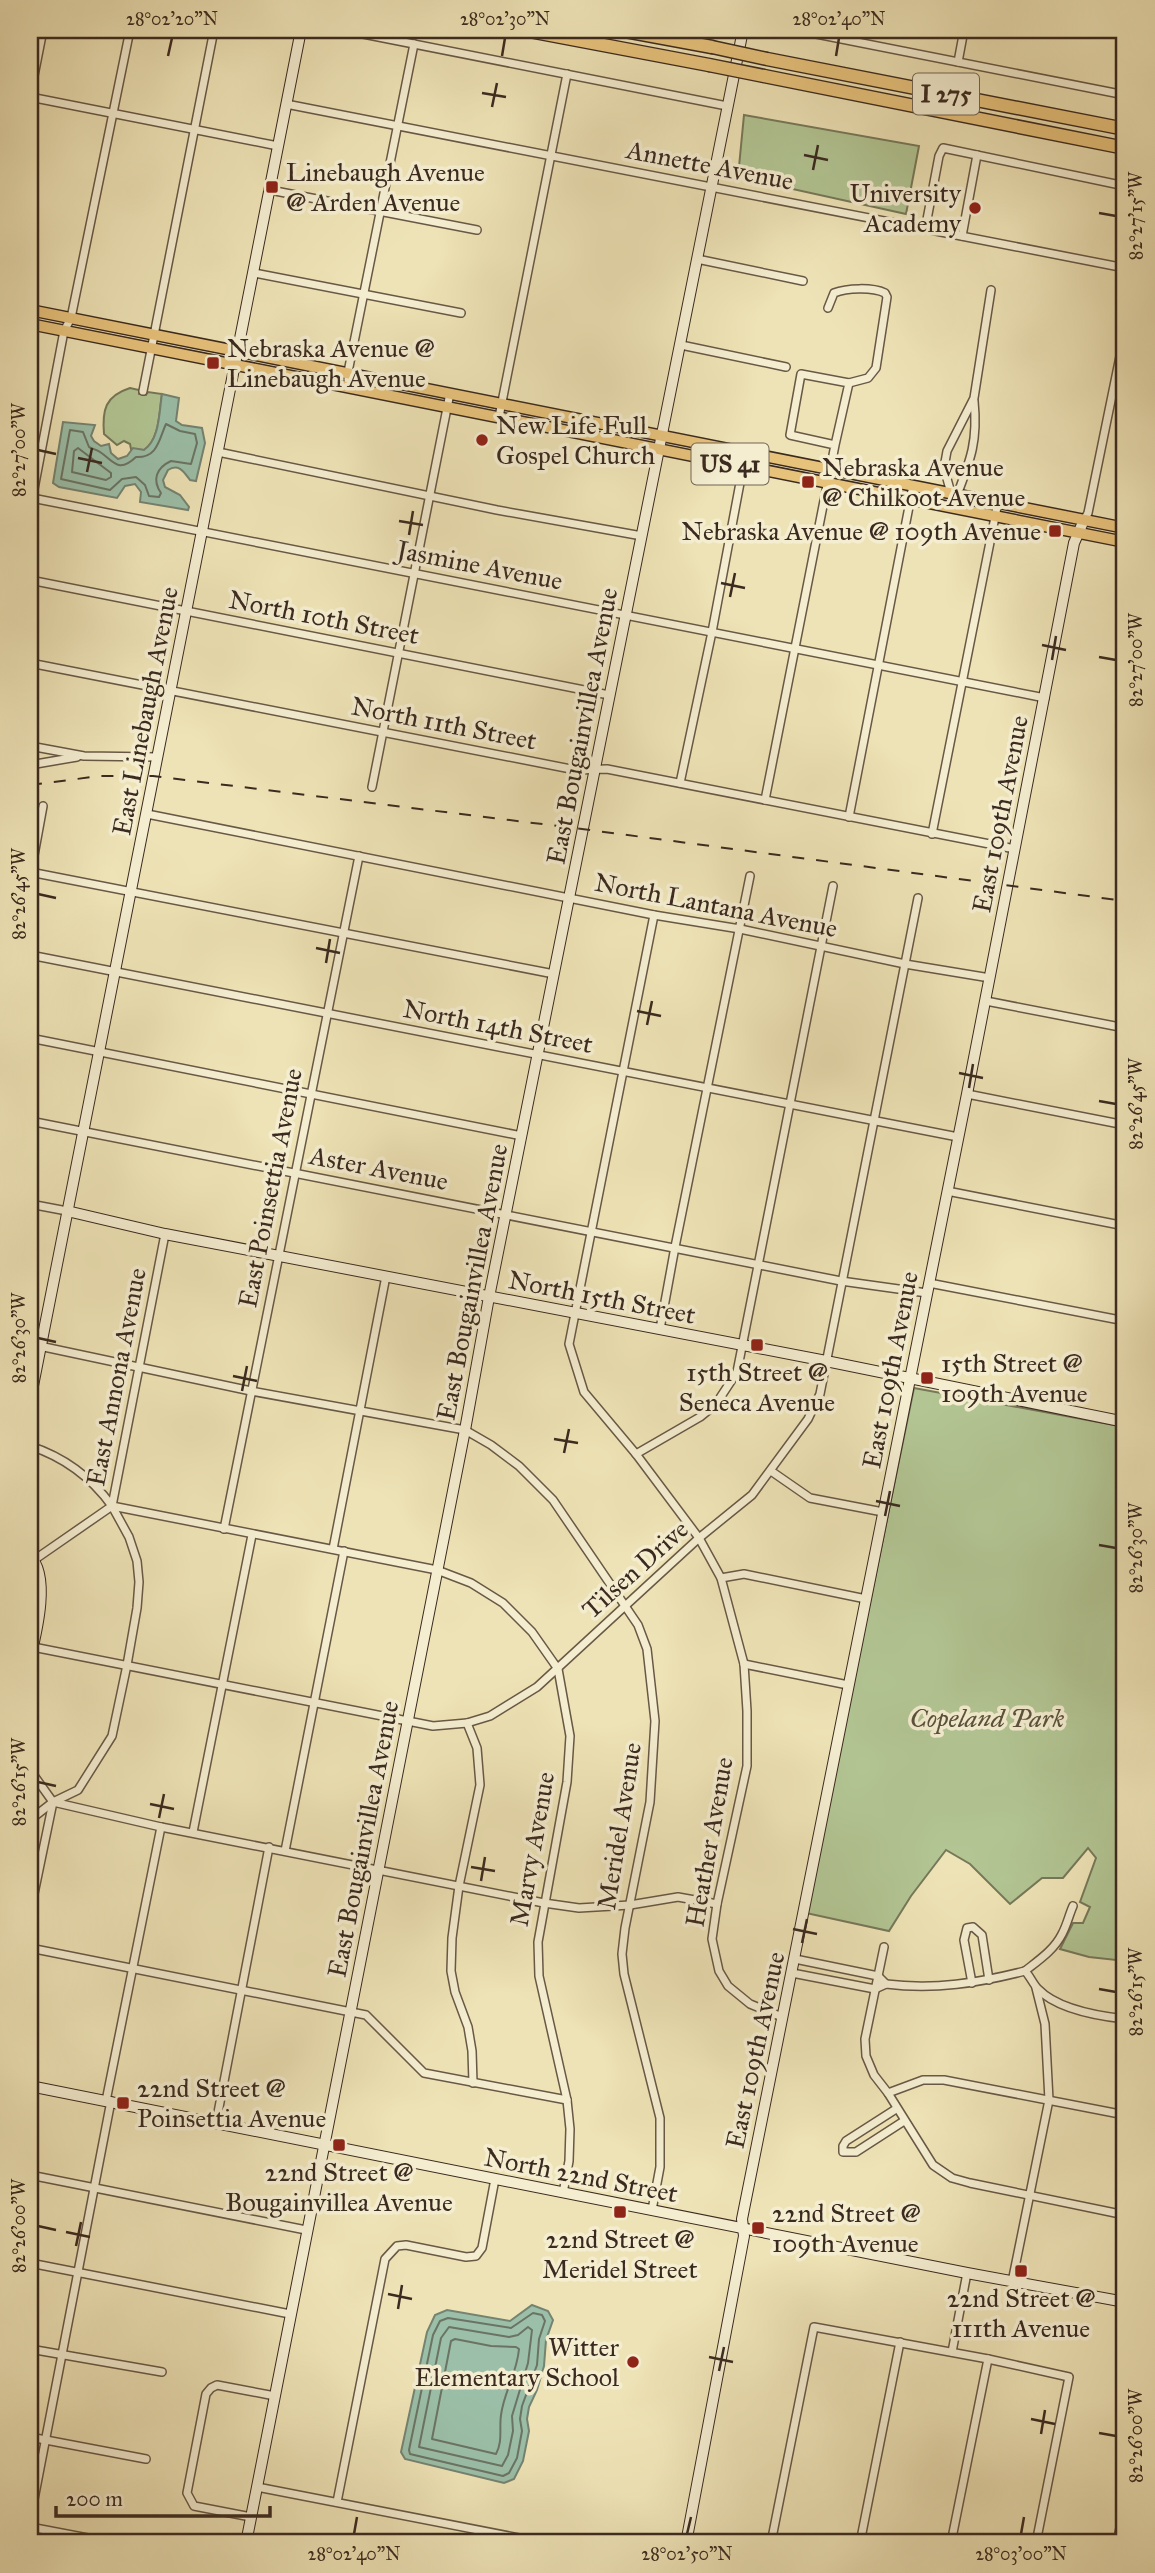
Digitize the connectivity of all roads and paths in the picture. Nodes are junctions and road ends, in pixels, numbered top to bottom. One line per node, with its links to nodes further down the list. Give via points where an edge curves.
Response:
1 (43, 30): 17 (street)
2 (130, 30): 20 (street)
3 (214, 30): 23 (street)
4 (301, 30): 18 (street, East Linebaugh Avenue)
5 (343, 30): 13 (street)
6 (524, 30): 25 (highway, I 275, bridge)
7 (620, 30): 22 (highway, I 275, bridge)
8 (743, 30): 19 (street, East Bougainvillea Avenue)
9 (796, 30): 12 (street)
10 (853, 30): 12 (street)
11 (964, 30): 14 (street)
12 (851, 41): 14 (street)
13 (414, 44): 15 (street); 21 (street)
14 (958, 62): 16 (street)
15 (567, 74): 19 (street); 27 (street)
16 (1125, 95)
17 (30, 97): 20 (street)
18 (286, 104): 21 (street, Annette Avenue); 24 (street, East Linebaugh Avenue)
19 (727, 106): 28 (street, East Bougainvillea Avenue)
20 (113, 113): 23 (street); 44 (street)
21 (397, 126): 27 (street, Annette Avenue); 31 (street)
22 (1125, 129)
23 (195, 130): 24 (street); 48 (street)
24 (278, 146): 30 (street, East Linebaugh Avenue)
25 (1125, 148)
26 (977, 155): 29 (street); 32 (street, via 943,149); 34 (street)
27 (552, 156): 28 (street, Annette Avenue); 61 (street)
28 (712, 186): 32 (street, Annette Avenue); 35 (street, East Bougainvillea Avenue)
29 (1125, 186)
30 (270, 190): 31 (street); 37 (street, East Linebaugh Avenue)
31 (380, 212): 33 (street); 40 (street)
32 (925, 229): 34 (street, Annette Avenue)
33 (477, 230)
34 (962, 236): 36 (street, Annette Avenue)
35 (697, 259): 38 (street); 49 (street, East Bougainvillea Avenue)
36 (1125, 268)
37 (254, 273): 40 (street); 51 (street, East Linebaugh Avenue)
38 (803, 281)
39 (991, 290): 60 (street)
40 (364, 294): 43 (street); 55 (street)
41 (828, 309): 56 (street, via 834,293 841,291 878,290 887,298 876,368 868,377)
42 (30, 310): 44 (main road, US 41)
43 (461, 313)
44 (71, 318): 46 (street); 48 (main road, US 41)
45 (30, 324): 46 (main road, US 41)
46 (64, 331): 50 (main road, US 41); 75 (street)
47 (1125, 332): 52 (street, East 109th Avenue)
48 (155, 334): 50 (street); 51 (main road, US 41)
49 (681, 345): 54 (street); 64 (street, East Bougainvillea Avenue)
50 (152, 348): 53 (main road, US 41); 58 (street)
51 (236, 351): 53 (street, East Linebaugh Avenue); 55 (main road, US 41)
52 (1123, 354): 80 (street, East 109th Avenue)
53 (234, 364): 57 (main road, US 41); 67 (street, East Linebaugh Avenue)
54 (786, 367)
55 (348, 372): 57 (street); 59 (main road, US 41)
56 (849, 383): 65 (street); 65 (street, via 801,374 790,435)
57 (348, 387): 62 (main road, US 41)
58 (144, 391)
59 (450, 393): 61 (main road, US 41); 62 (street)
60 (974, 398): 74 (street, via 974,448); 74 (street, via 947,451 944,468)
61 (502, 404): 63 (street); 64 (main road, US 41)
62 (447, 407): 63 (main road, US 41); 73 (street)
63 (499, 417): 66 (main road, US 41)
64 (662, 437): 66 (street, East Bougainvillea Avenue); 68 (main road, US 41)
65 (835, 445): 70 (street)
66 (659, 450): 69 (main road, US 41); 84 (street, East Bougainvillea Avenue)
67 (218, 453): 73 (street); 82 (street, East Linebaugh Avenue)
68 (783, 460): 69 (main road); 70 (main road, US 41)
69 (743, 467): 71 (main road, US 41); 90 (street)
70 (829, 470): 71 (street); 72 (main road, US 41)
71 (826, 483): 76 (main road, US 41); 91 (street)
72 (913, 486): 74 (main road, US 41); 76 (street)
73 (430, 494): 84 (street); 86 (street)
74 (954, 494): 77 (main road, US 41)
75 (32, 498): 78 (street); 82 (street, Jasmine Avenue)
76 (911, 500): 79 (main road, US 41); 94 (street)
77 (998, 502): 79 (street); 80 (main road, US 41)
78 (30, 510)
79 (995, 516): 83 (main road, US 41); 95 (street)
80 (1084, 520): 81 (main road, US 41); 83 (street, East 109th Avenue)
81 (1125, 528)
82 (202, 533): 86 (street, Jasmine Avenue); 88 (street, East Linebaugh Avenue)
83 (1078, 533): 85 (main road, US 41); 98 (street, East 109th Avenue)
84 (642, 536): 89 (street, East Bougainvillea Avenue)
85 (1125, 542)
86 (415, 574): 89 (street, Jasmine Avenue); 92 (street)
87 (30, 580): 88 (street, North 10th Street)
88 (186, 611): 92 (street, North 10th Street); 96 (street, East Linebaugh Avenue)
89 (624, 615): 90 (street, Jasmine Avenue); 97 (street, East Bougainvillea Avenue)
90 (712, 632): 91 (street, Jasmine Avenue); 105 (street)
91 (795, 649): 94 (street, Jasmine Avenue); 107 (street)
92 (400, 654): 97 (street, North 10th Street); 99 (street)
93 (30, 663): 96 (street, North 11th Street)
94 (878, 664): 95 (street, Jasmine Avenue); 110 (street)
95 (962, 682): 98 (street, Jasmine Avenue); 111 (street)
96 (170, 691): 99 (street, North 11th Street); 102 (street, East Linebaugh Avenue)
97 (610, 695): 104 (street, East Bougainvillea Avenue)
98 (1045, 698): 112 (street, East 109th Avenue)
99 (382, 733): 104 (street, North 11th Street, via 576,770); 106 (street)
100 (30, 746): 101 (street)
101 (84, 756): 102 (street); 103 (street)
102 (157, 757): 109 (street, East Linebaugh Avenue)
103 (30, 765)
104 (595, 769): 105 (street, North 11th Street); 119 (street, East Bougainvillea Avenue)
105 (680, 783): 107 (street, North 11th Street)
106 (372, 787)
107 (765, 800): 110 (street, North 11th Street)
108 (43, 806): 114 (street)
109 (147, 814): 113 (street, North Lantana Avenue); 117 (street, East Linebaugh Avenue)
110 (849, 817): 111 (street, North 11th Street)
111 (932, 834): 112 (street, North 11th Street)
112 (1015, 849): 128 (street, East 109th Avenue)
113 (359, 856): 119 (street, North Lantana Avenue); 122 (street, East Poinsettia Avenue)
114 (30, 874): 117 (street)
115 (750, 876): 121 (street)
116 (833, 886): 123 (street)
117 (131, 892): 122 (street); 126 (street, East Linebaugh Avenue)
118 (918, 898): 125 (street, Tilsen Drive)
119 (569, 899): 120 (street, North Lantana Avenue); 127 (street, East Bougainvillea Avenue)
120 (654, 915): 121 (street, North Lantana Avenue); 135 (street, Heather Avenue)
121 (740, 929): 123 (street, North Lantana Avenue); 136 (street)
122 (342, 933): 127 (street); 130 (street, East Poinsettia Avenue)
123 (821, 945): 125 (street, North Lantana Avenue); 139 (street)
124 (30, 955): 126 (street, North 14th Street)
125 (905, 964): 128 (street, North Lantana Avenue); 141 (street, Tilsen Drive)
126 (115, 971): 130 (street, North 14th Street); 133 (street, East Linebaugh Avenue)
127 (554, 974): 134 (street, East Bougainvillea Avenue)
128 (990, 978): 129 (street, East 109th Avenue)
129 (986, 1001): 131 (street); 138 (street, East 109th Avenue)
130 (327, 1013): 134 (street, North 14th Street); 137 (street, East Poinsettia Avenue)
131 (1125, 1028)
132 (30, 1038): 133 (street)
133 (98, 1051): 137 (street); 143 (street, East Linebaugh Avenue)
134 (538, 1056): 135 (street, North 14th Street); 144 (street, East Bougainvillea Avenue)
135 (624, 1073): 136 (street, North 14th Street); 152 (street, Heather Avenue)
136 (706, 1088): 139 (street, North 14th Street); 154 (street)
137 (310, 1093): 144 (street); 146 (street, East Poinsettia Avenue)
138 (967, 1094): 142 (street); 145 (street, East 109th Avenue)
139 (788, 1104): 141 (street, North 14th Street); 156 (street)
140 (30, 1121): 143 (street, Aster Avenue)
141 (874, 1122): 145 (street, North 14th Street); 158 (street, Tilsen Drive)
142 (1125, 1125)
143 (82, 1132): 146 (street, Aster Avenue); 149 (street, East Linebaugh Avenue)
144 (522, 1136): 150 (street, East Bougainvillea Avenue)
145 (958, 1137): 147 (street, East 109th Avenue)
146 (294, 1173): 150 (street, Aster Avenue); 155 (street, East Poinsettia Avenue)
147 (947, 1191): 151 (street); 159 (street, East 109th Avenue)
148 (30, 1204): 149 (street, North 15th Street)
149 (67, 1211): 153 (street, North 15th Street); 164 (street, East Linebaugh Avenue)
150 (506, 1214): 152 (street, Aster Avenue); 160 (street, East Bougainvillea Avenue)
151 (1125, 1226)
152 (590, 1231): 154 (street, Aster Avenue); 161 (street, Heather Avenue)
153 (165, 1234): 155 (street, North 15th Street); 167 (street, East Annona Avenue)
154 (675, 1247): 156 (street, Aster Avenue); 163 (street)
155 (277, 1255): 157 (street, North 15th Street); 169 (street, East Poinsettia Avenue)
156 (758, 1264): 158 (street, Aster Avenue); 165 (street)
157 (386, 1276): 160 (street, North 15th Street); 171 (street)
158 (841, 1281): 159 (street, Aster Avenue); 166 (street, Tilsen Drive)
159 (928, 1288): 162 (street, Aster Avenue); 168 (street, East 109th Avenue)
160 (489, 1297): 161 (street, North 15th Street); 173 (street, East Bougainvillea Avenue)
161 (575, 1313): 163 (street, North 15th Street); 175 (street, Heather Avenue, via 569,1344 584,1392)
162 (1125, 1321)
163 (660, 1329): 165 (street, North 15th Street)
164 (35, 1345): 167 (street); 170 (street, East Linebaugh Avenue)
165 (742, 1345): 166 (street, North 15th Street); 175 (street, via 737,1372 716,1404)
166 (826, 1361): 168 (street, North 15th Street); 176 (street, Tilsen Drive, via 820,1394 808,1419)
167 (139, 1367): 169 (street); 177 (street, East Annona Avenue)
168 (909, 1379): 172 (street, North 15th Street); 178 (street, East 109th Avenue)
169 (251, 1391): 171 (street); 179 (street, East Poinsettia Avenue)
170 (30, 1401)
171 (361, 1410): 173 (street); 182 (street)
172 (1125, 1422)
173 (465, 1430): 185 (street, East Bougainvillea Avenue); 188 (street, Meridel Avenue, via 519,1466 552,1500)
174 (30, 1446): 177 (street, via 73,1467 96,1485)
175 (636, 1454): 181 (street, Heather Avenue)
176 (771, 1472): 178 (street, via 810,1498); 181 (street, Tilsen Drive, via 740,1507)
177 (112, 1506): 179 (street, Marvy Avenue); 184 (street); 192 (street, East Annona Avenue, via 137,1561 138,1608)
178 (883, 1512): 187 (street, East 109th Avenue)
179 (224, 1529): 180 (street, Marvy Avenue)
180 (252, 1535): 182 (street, Marvy Avenue); 194 (street)
181 (699, 1538): 186 (street, Heather Avenue); 188 (street, Tilsen Drive)
182 (333, 1549): 183 (street, Marvy Avenue)
183 (344, 1551): 185 (street, Marvy Avenue); 196 (street)
184 (32, 1558): 189 (street, via 41,1589)
185 (437, 1570): 193 (street, Marvy Avenue, via 471,1583 503,1603); 197 (street, East Bougainvillea Avenue)
186 (721, 1578): 187 (street, via 744,1574); 191 (street, Heather Avenue)
187 (866, 1599): 195 (street, East 109th Avenue)
188 (624, 1607): 193 (street, Tilsen Drive); 210 (street, Meridel Avenue, via 638,1625 647,1649 655,1721 650,1802)
189 (33, 1647): 190 (street); 192 (street, Tilsen Drive)
190 (30, 1659)
191 (744, 1664): 195 (street); 209 (street, Heather Avenue, via 747,1766)
192 (127, 1665): 194 (street, Tilsen Drive); 200 (street, East Annona Avenue, via 111,1736 78,1790)
193 (558, 1669): 198 (street, Tilsen Drive, via 490,1716); 208 (street, Marvy Avenue, via 570,1736 567,1782)
194 (222, 1684): 196 (street, Tilsen Drive); 203 (street)
195 (848, 1685): 215 (street, East 109th Avenue)
196 (315, 1703): 197 (street, Tilsen Drive); 205 (street)
197 (408, 1720): 198 (street, Tilsen Drive, via 433,1726); 206 (street, East Bougainvillea Avenue)
198 (467, 1723): 207 (street, via 477,1748 480,1785)
199 (30, 1770): 200 (street)
200 (53, 1802): 201 (street, East Annona Avenue); 202 (street); 212 (street)
201 (30, 1820)
202 (161, 1827): 203 (street); 216 (street)
203 (193, 1832): 204 (street)
204 (269, 1847): 205 (street); 225 (street)
205 (285, 1850): 206 (street)
206 (378, 1869): 207 (street); 226 (street, East Bougainvillea Avenue)
207 (460, 1886): 208 (street); 229 (street, via 451,1971 468,2027)
208 (544, 1903): 210 (street, via 579,1908); 232 (street, Marvy Avenue, via 539,1976)
209 (717, 1904): 210 (street, via 678,1897); 227 (street, Heather Avenue, via 712,1939 719,1971 739,1996)
210 (630, 1905): 245 (street, Meridel Avenue, via 622,1954 624,1974 660,2118 660,2166)
211 (1073, 1906): 217 (street, via 1055,1944)
212 (30, 1913)
213 (884, 1947): 219 (street)
214 (30, 1948): 216 (street)
215 (795, 1959): 218 (street, East 109th Avenue); 219 (street)
216 (133, 1968): 225 (street); 234 (street)
217 (1025, 1971): 220 (street); 223 (street)
218 (792, 1973): 224 (street); 227 (street, East 109th Avenue)
219 (878, 1976): 222 (street); 224 (street)
220 (989, 1980): 221 (street); 221 (street, via 982,1935 967,1928 964,1940)
221 (972, 1983): 222 (street, via 933,1987)
222 (886, 1984): 224 (street)
223 (1036, 1988): 228 (street, via 1064,2004); 233 (street, via 1045,2024)
224 (875, 1989): 231 (street, via 866,2056)
225 (241, 1991): 226 (street); 238 (street)
226 (350, 2012): 229 (street, via 366,2015 424,2073); 239 (street, East Bougainvillea Avenue)
227 (782, 2017): 247 (street, East 109th Avenue, via 742,2219)
228 (1125, 2019)
229 (473, 2083): 232 (street)
230 (30, 2086): 234 (street, North 22nd Street)
231 (888, 2093): 233 (street, via 923,2080 944,2080); 235 (street)
232 (567, 2100): 243 (street, Marvy Avenue, via 570,2130)
233 (1049, 2100): 236 (street); 244 (street)
234 (109, 2101): 238 (street, North 22nd Street); 242 (street)
235 (896, 2109): 237 (street); 237 (street, via 846,2141 843,2152 856,2152)
236 (1125, 2115)
237 (904, 2120): 244 (street, via 933,2165 952,2178)
238 (216, 2123): 239 (street, North 22nd Street)
239 (323, 2145): 241 (street, North 22nd Street); 248 (street, East Bougainvillea Avenue)
240 (30, 2175): 242 (street)
241 (495, 2179): 243 (street, North 22nd Street); 266 (street, via 482,2248 476,2256 406,2245 397,2246 385,2259)
242 (94, 2188): 248 (street); 250 (street)
243 (564, 2193): 245 (street, North 22nd Street)
244 (1030, 2195): 246 (street); 252 (street)
245 (652, 2210): 247 (street, North 22nd Street)
246 (1125, 2215)
247 (744, 2228): 251 (street, North 22nd Street); 274 (street, East 109th Avenue)
248 (306, 2230): 254 (street, East Bougainvillea Avenue)
249 (30, 2263): 250 (street)
250 (78, 2272): 254 (street); 258 (street)
251 (967, 2273): 252 (street, North 22nd Street); 257 (street)
252 (1012, 2282): 253 (street, North 22nd Street)
253 (1125, 2302)
254 (290, 2314): 261 (street, East Bougainvillea Avenue)
255 (900, 2342): 257 (street); 275 (street, via 814,2327); 276 (street)
256 (30, 2349): 258 (street)
257 (952, 2352): 259 (street)
258 (62, 2355): 260 (street); 263 (street)
259 (988, 2359): 277 (street); 278 (street, via 1069,2377)
260 (162, 2372)
261 (275, 2396): 265 (street, East Bougainvillea Avenue); 268 (street, via 217,2385 206,2394 187,2493 194,2506)
262 (30, 2437): 263 (street)
263 (45, 2441): 264 (street); 269 (street)
264 (146, 2459)
265 (257, 2487): 266 (street); 268 (street, East Bougainvillea Avenue)
266 (337, 2502): 273 (street)
267 (1125, 2503): 279 (street)
268 (251, 2517): 272 (street, East Bougainvillea Avenue)
269 (30, 2520)
270 (30, 2527): 271 (street)
271 (114, 2543)
272 (246, 2543)
273 (545, 2543)
274 (686, 2543)
275 (771, 2543)
276 (860, 2543)
277 (951, 2543)
278 (1036, 2543)
279 (1117, 2543)

